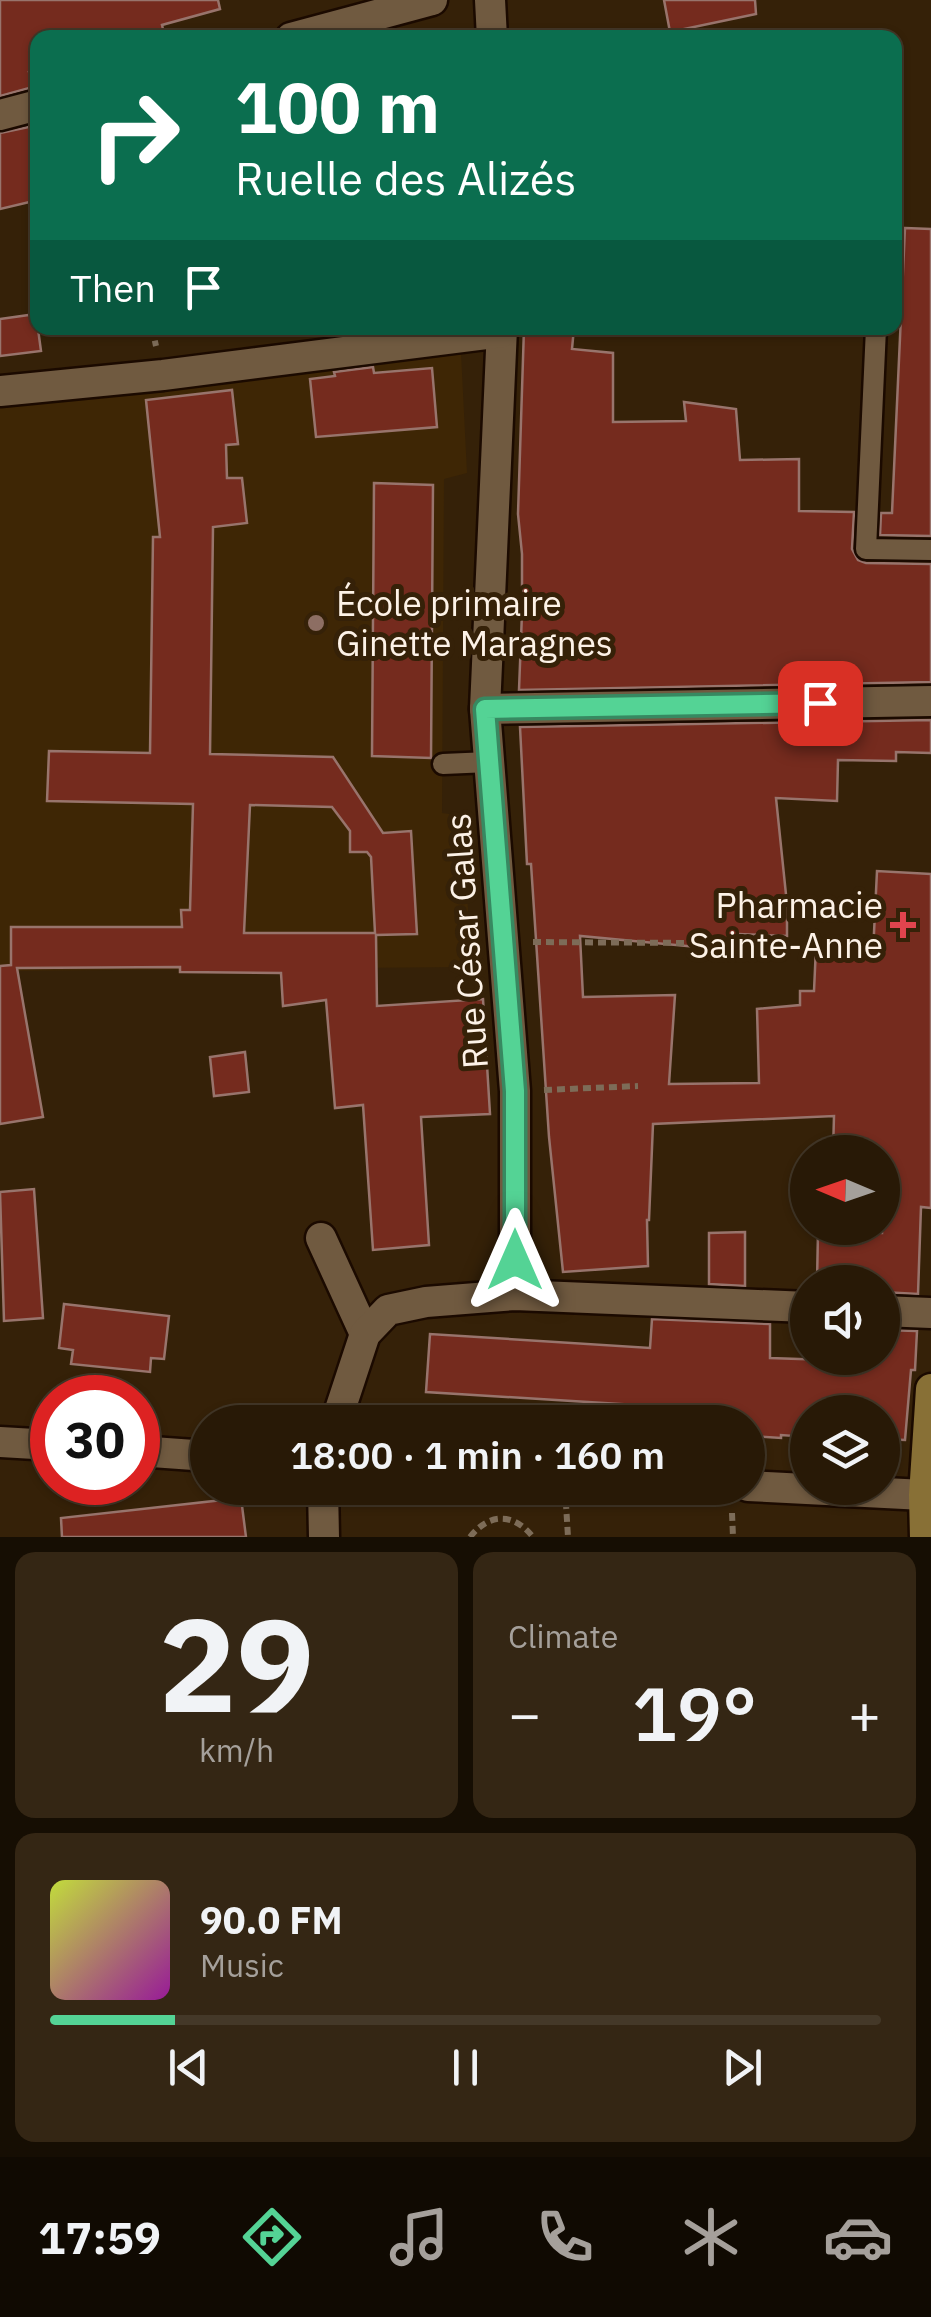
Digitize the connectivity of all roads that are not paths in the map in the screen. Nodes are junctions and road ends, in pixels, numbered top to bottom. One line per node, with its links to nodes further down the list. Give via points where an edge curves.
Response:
1 (432, 0): 3 (street)
2 (490, 0): 4 (street)
3 (321, 30)
4 (492, 30)
5 (30, 107): 6 (street)
6 (0, 115)
7 (464, 335): 10 (street)
8 (502, 335): 13 (street, Rue César Galas)
9 (876, 335): 11 (lane, via 866,549)
10 (0, 391)
11 (931, 550)
12 (931, 701): 13 (street)
13 (485, 709): 14 (street, Rue César Galas)
14 (489, 762): 15 (lane); 17 (street, Rue César Galas, via 515,1091)
15 (443, 764)
16 (321, 1238): 21 (street)
17 (515, 1294): 18 (street); 21 (street, via 388,1310)
18 (790, 1306)
19 (900, 1311): 20 (street)
20 (931, 1313)
21 (366, 1334): 23 (street)
22 (931, 1389): 29 (street)
23 (342, 1405)
24 (0, 1442): 25 (street)
25 (30, 1444)
26 (160, 1453): 27 (street)
27 (190, 1455)
28 (765, 1487): 29 (street)
29 (924, 1495): 32 (street)
30 (323, 1505): 31 (street)
31 (324, 1537)
32 (925, 1537)

